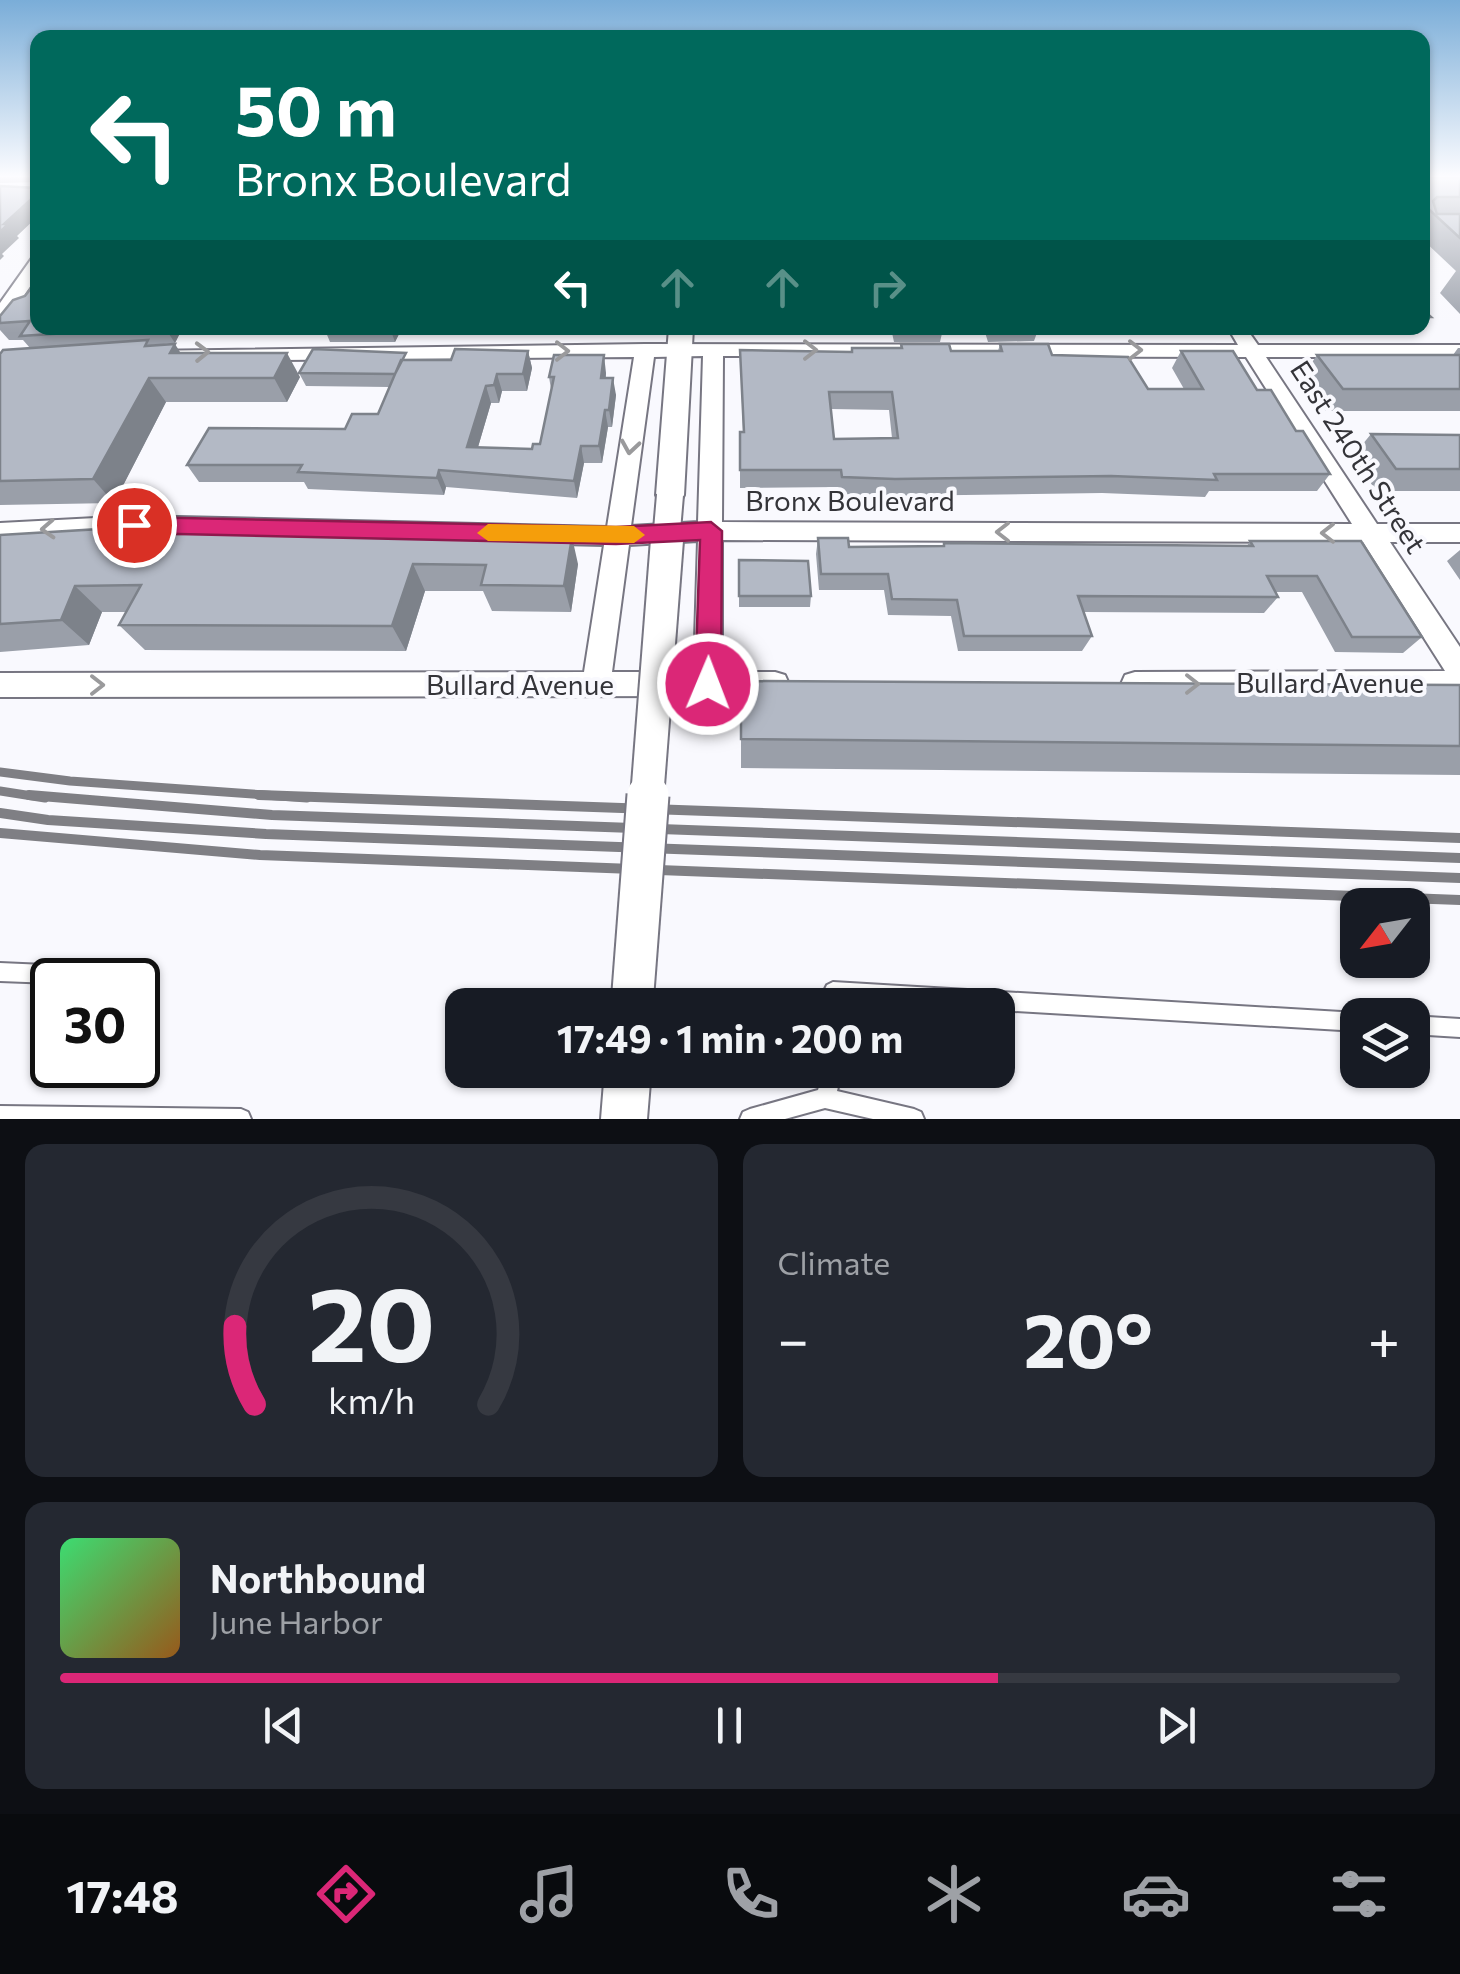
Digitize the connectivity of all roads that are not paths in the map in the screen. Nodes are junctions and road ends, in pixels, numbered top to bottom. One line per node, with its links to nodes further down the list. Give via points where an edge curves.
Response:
1 (30, 271): 2 (street)
2 (8, 296): 3 (street)
3 (0, 316)
4 (1242, 335): 8 (street, East 240th Street)
5 (680, 339): 6 (street); 7 (street); 25 (street, bridge)
6 (644, 350): 10 (street, one-way to 6); 15 (street, one-way to 15)
7 (712, 350): 8 (street, one-way to 8); 11 (street)
8 (1252, 350): 9 (street); 13 (street, East 240th Street)
9 (1460, 351)
10 (132, 356)
11 (711, 531): 13 (street, Bronx Boulevard, one-way to 11); 15 (street, Bronx Boulevard); 19 (street)
12 (0, 532): 15 (street, Bronx Boulevard, one-way to 12, via 134,525)
13 (1371, 534): 14 (street, Bronx Boulevard); 16 (street, East 240th Street)
14 (1460, 534)
15 (616, 536): 18 (street)
16 (1460, 670)
17 (1460, 683): 21 (street, Bullard Avenue, one-way to 17)
18 (596, 684): 19 (street, Bullard Avenue); 22 (street, Bullard Avenue, one-way to 18)
19 (708, 684): 20 (street, Bullard Avenue)
20 (807, 684)
21 (1104, 684)
22 (0, 686)
23 (0, 972): 24 (lane)
24 (30, 973)
25 (633, 988)
26 (1015, 1002): 27 (lane)
27 (1340, 1021)
28 (1430, 1026): 29 (lane)
29 (1460, 1028)
30 (627, 1088): 35 (street)
31 (828, 1088): 32 (lane)
32 (825, 1098): 36 (lane); 37 (lane)
33 (0, 1116): 34 (lane)
34 (241, 1119)
35 (624, 1119)
36 (750, 1119)
37 (914, 1119)

